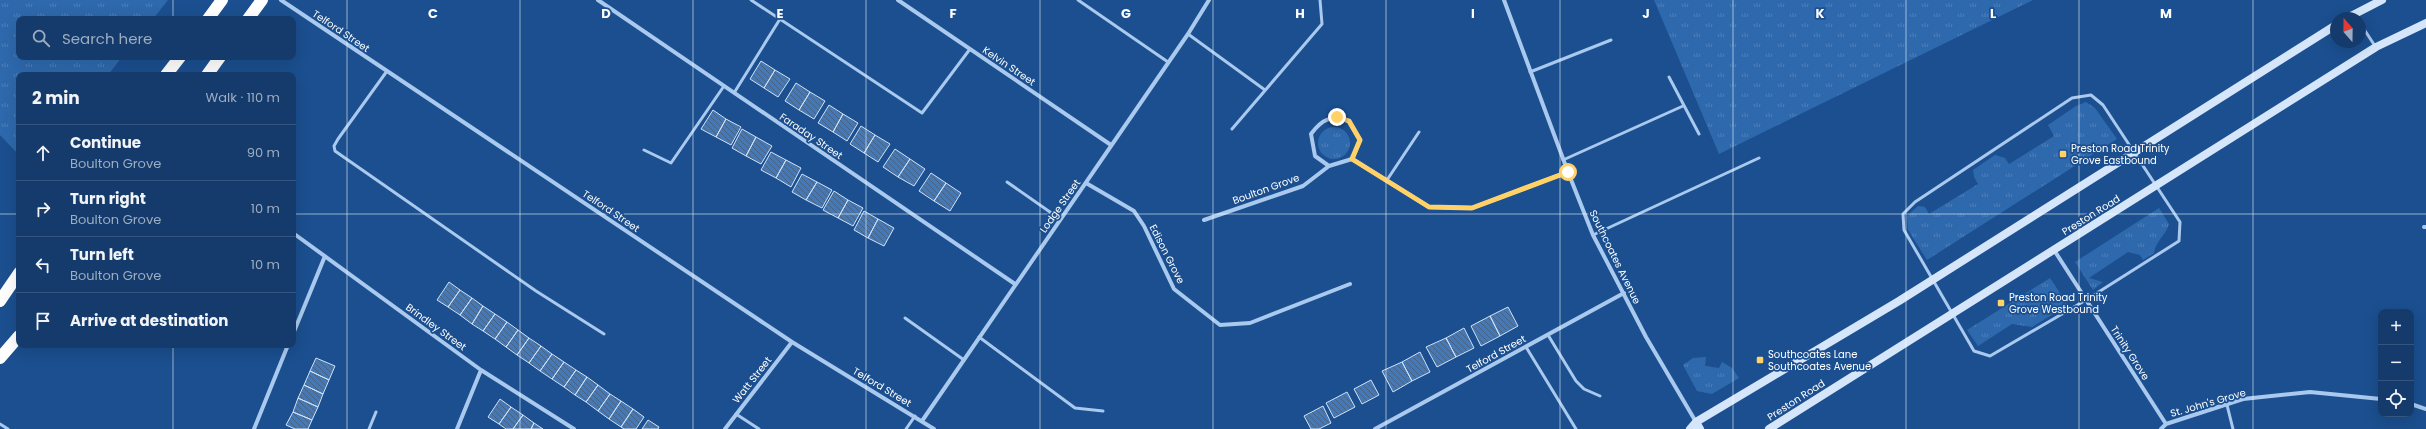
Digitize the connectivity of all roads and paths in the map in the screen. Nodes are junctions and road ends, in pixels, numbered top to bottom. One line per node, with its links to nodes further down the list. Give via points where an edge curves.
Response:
1 (222, 0): 13 (highway)
2 (262, 0): 14 (highway)
3 (281, 0): 26 (street, Telford Street)
4 (598, 0): 31 (street, Faraday Street)
5 (751, 0): 15 (lane)
6 (898, 0): 22 (street, Kelvin Street)
7 (1078, 0): 25 (lane)
8 (1209, 0): 19 (street, Lodge Street)
9 (1320, 0): 32 (lane, via 1322,24)
10 (1504, 0): 29 (street, Southcoates Avenue)
11 (2382, 0): 12 (street)
12 (2360, 12)
13 (210, 16)
14 (250, 16)
15 (780, 19): 22 (lane, via 922,113); 33 (lane)
16 (2426, 23): 21 (street, Preston Road)
17 (2330, 29): 40 (street)
18 (2366, 32): 21 (lane)
19 (1188, 34): 25 (street, Lodge Street); 32 (lane)
20 (1610, 40): 29 (lane)
21 (2376, 47): 49 (street, Preston Road)
22 (970, 49): 38 (street, Kelvin Street)
23 (178, 60): 27 (highway)
24 (218, 60): 28 (highway)
25 (1168, 62): 38 (street, Lodge Street)
26 (387, 71): 66 (lane, via 338,139 334,151 536,291); 70 (street, Telford Street)
27 (168, 72)
28 (209, 72)
29 (1530, 72): 43 (street, Southcoates Avenue)
30 (1669, 77): 34 (lane)
31 (724, 86): 33 (street, Faraday Street); 39 (lane, via 670,163)
32 (1264, 90): 35 (lane)
33 (734, 93): 58 (street, Faraday Street)
34 (1683, 106): 37 (lane); 43 (lane)
35 (1232, 129)
36 (1419, 132): 46 (lane)
37 (1699, 134)
38 (1111, 144): 48 (street, Lodge Street)
39 (644, 150)
40 (2133, 153): 49 (lane); 57 (street); 57 (lane, via 2103,105 2091,95 2072,98 1915,202 1903,214 1904,230)
41 (1760, 158): 53 (lane)
42 (1352, 159): 44 (street, Boulton Grove); 44 (street, via 1360,140 1349,121 1337,117 1319,123 1311,134 1315,156); 46 (street)
43 (1563, 160): 45 (street, Southcoates Avenue)
44 (1329, 166): 51 (street, Boulton Grove, via 1302,186)
45 (1568, 172): 46 (street, via 1472,208 1429,207); 53 (street, Southcoates Avenue)
46 (1388, 180)
47 (1007, 182): 50 (lane)
48 (1086, 183): 50 (street, Lodge Street); 59 (street, Edison Grove, via 1134,210 1174,289 1220,325 1250,323)
49 (2157, 185): 54 (street, Preston Road); 61 (lane, via 2180,222 2179,241)
50 (1060, 219): 58 (street, Lodge Street)
51 (1204, 220)
52 (296, 235): 55 (street, Brindley Street)
53 (1593, 235): 60 (street, Southcoates Avenue)
54 (2054, 250): 61 (street, Trinity Grove); 63 (street, Preston Road)
55 (325, 256): 65 (street); 75 (street, Brindley Street)
56 (16, 277): 62 (highway)
57 (1933, 279): 63 (lane); 88 (street)
58 (1016, 284): 68 (street, Lodge Street)
59 (1350, 284)
60 (1624, 293): 67 (street, Telford Street); 88 (street, Southcoates Avenue, via 1646,337)
61 (2086, 300): 63 (lane, via 1990,356 1974,351); 87 (street, Trinity Grove)
62 (0, 301)
63 (1951, 314): 101 (street, Preston Road)
64 (905, 318): 74 (lane)
65 (296, 327)
66 (604, 334)
67 (1548, 335): 71 (street, Telford Street); 76 (lane, via 1576,382 1584,389)
68 (979, 337): 74 (street, Lodge Street); 81 (lane, via 1076,408)
69 (16, 339): 73 (highway)
70 (792, 342): 83 (street, Watt Street); 84 (street, Telford Street)
71 (1526, 347): 98 (street, Telford Street); 99 (lane)
72 (287, 348): 90 (street)
73 (0, 358)
74 (964, 360): 85 (street, Lodge Street)
75 (481, 370): 92 (street); 93 (street, Brindley Street)
76 (1600, 396)
77 (2378, 399): 78 (street, St. John's Grove, via 2310,392 2243,400)
78 (2227, 405): 87 (street, St. John's Grove); 103 (lane)
79 (2414, 405): 80 (street)
80 (2426, 409)
81 (1103, 411)
82 (376, 412): 91 (lane)
83 (736, 414): 94 (street, Watt Street); 95 (lane)
84 (915, 416): 85 (street, Telford Street); 96 (lane)
85 (922, 421): 97 (street, Telford Street)
86 (0, 424): 89 (lane)
87 (2166, 424): 102 (street, St. John's Grove)
88 (1698, 426): 100 (street)
89 (8, 429)
90 (254, 429)
91 (369, 429)
92 (457, 429)
93 (574, 429)
94 (725, 429)
95 (759, 429)
96 (906, 429)
97 (934, 429)
98 (1375, 429)
99 (1576, 429)
100 (1690, 429)
101 (1769, 429)
102 (2161, 429)
103 (2233, 429)

